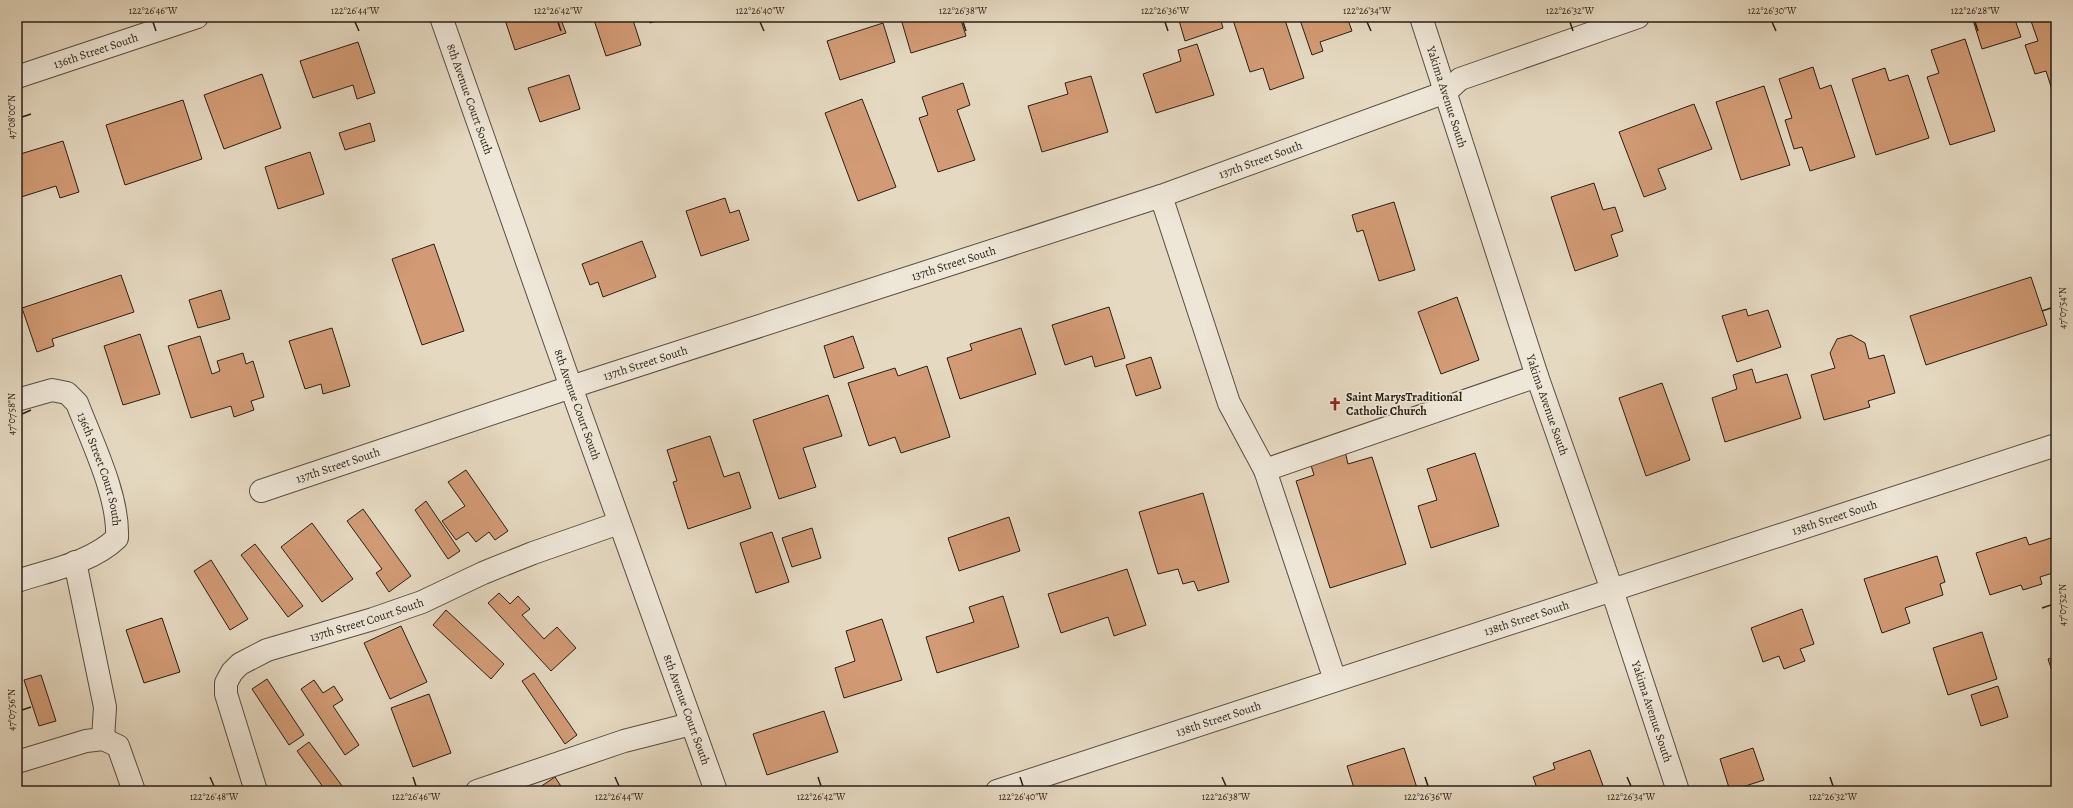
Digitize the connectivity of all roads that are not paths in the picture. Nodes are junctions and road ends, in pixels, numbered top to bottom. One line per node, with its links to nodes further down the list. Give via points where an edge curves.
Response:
1 (197, 17): 5 (street, 136th Street South)
2 (441, 17): 9 (street, 8th Avenue Court South)
3 (1422, 17): 6 (street, Yakima Avenue South)
4 (1638, 17): 6 (street, 137th Street South, via 1460,78)
5 (17, 77)
6 (1446, 92): 7 (street, 137th Street South); 8 (street, Yakima Avenue South)
7 (1161, 196): 9 (street, 137th Street South); 12 (street, via 1229,403)
8 (1537, 376): 12 (street); 17 (street, Yakima Avenue South)
9 (571, 387): 13 (street, 137th Street South); 14 (street, 8th Avenue Court South)
10 (17, 400): 15 (street, 136th Street Court South, via 52,390 67,393 77,403 113,499 116,538 105,549)
11 (2056, 445): 17 (street, 138th Street South)
12 (1265, 470): 18 (street)
13 (261, 491)
14 (619, 524): 19 (street, 8th Avenue Court South); 23 (street, 137th Street Court South, via 533,553 422,602 267,650 240,664 226,683 226,694)
15 (75, 562): 16 (street); 20 (street, via 105,707)
16 (17, 581)
17 (1612, 590): 18 (street, 138th Street South); 27 (street, Yakima Avenue South)
18 (1335, 680): 26 (street, 138th Street South)
19 (690, 724): 24 (street, via 624,741); 25 (street, 8th Avenue Court South)
20 (103, 739): 21 (street, via 86,741); 22 (street, via 118,746)
21 (17, 762)
22 (134, 791)
23 (256, 791)
24 (477, 791)
25 (716, 791)
26 (997, 791)
27 (1678, 791)

